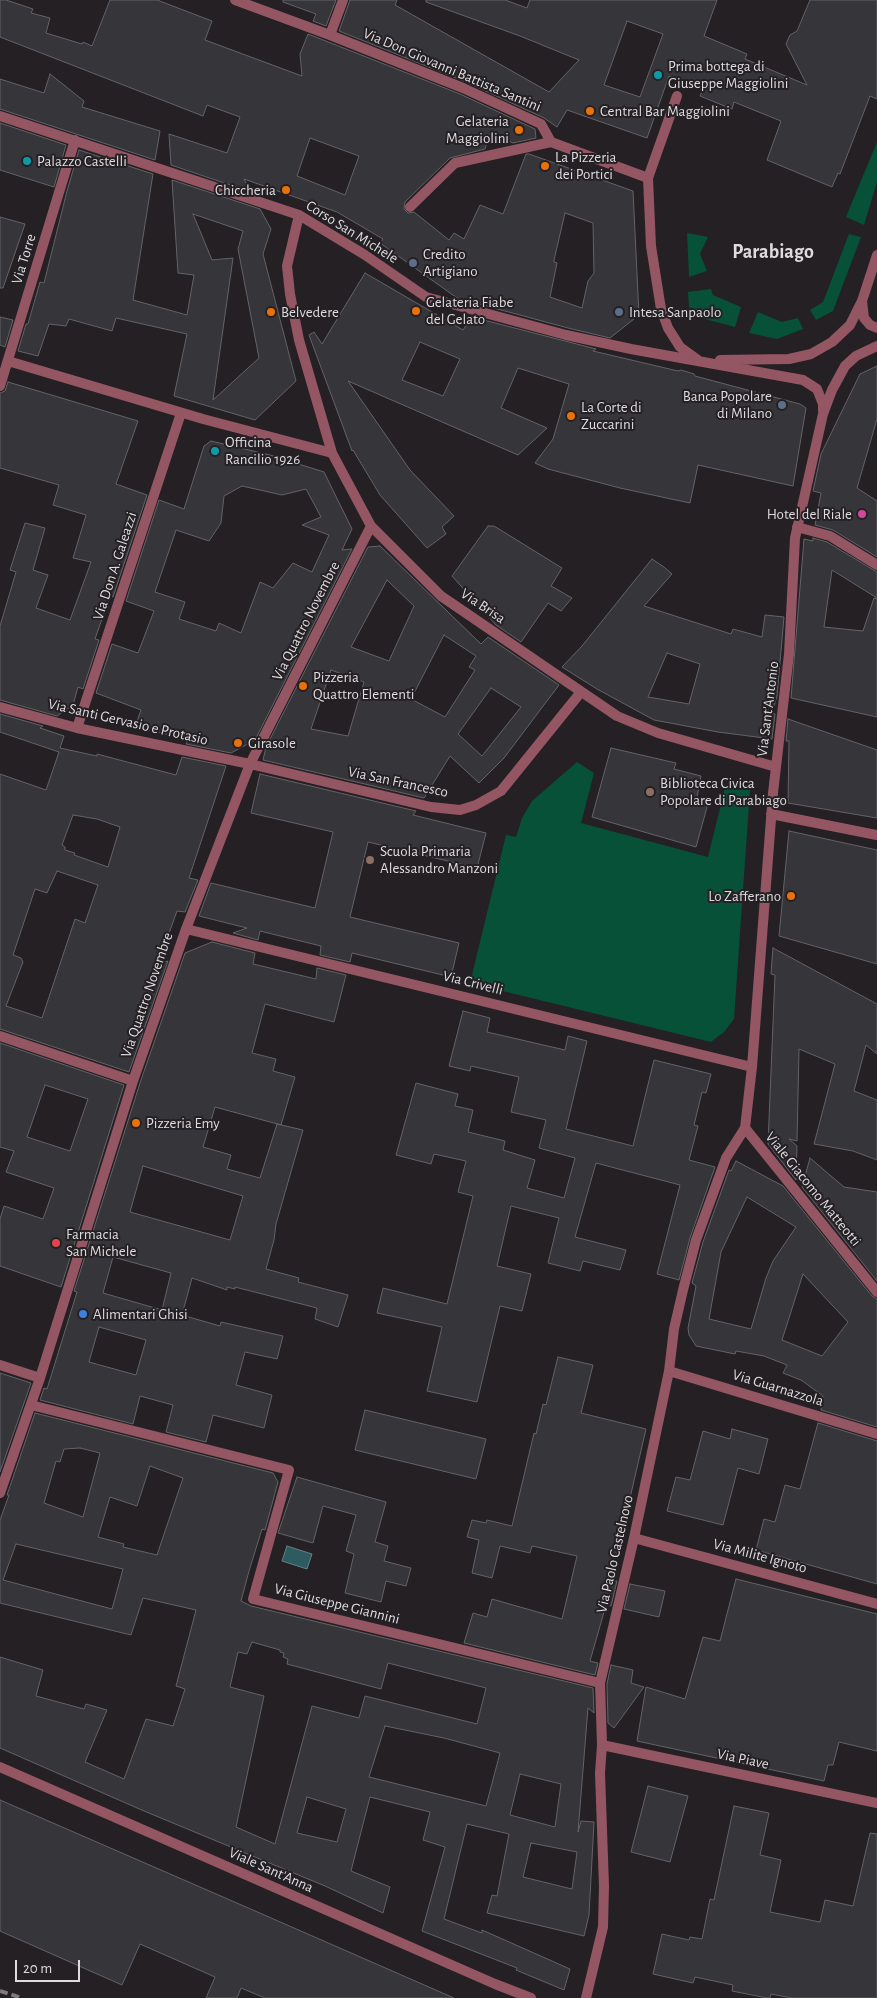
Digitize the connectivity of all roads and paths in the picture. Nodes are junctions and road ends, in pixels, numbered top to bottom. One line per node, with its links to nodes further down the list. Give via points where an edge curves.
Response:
1 (236, 0): 3 (street, Via Don Giovanni Battista Santini)
2 (343, 0): 3 (street)
3 (330, 35): 7 (street, Via Don Giovanni Battista Santini, via 463,88 542,124)
4 (677, 96): 8 (street)
5 (0, 116): 6 (street, Corso San Michele)
6 (75, 140): 10 (street, Corso San Michele); 16 (street, Via Torre)
7 (551, 142): 8 (street); 9 (street, via 455,162)
8 (648, 178): 15 (street, via 651,246 661,309 680,347)
9 (410, 207)
10 (299, 215): 15 (street, Corso San Michele, via 426,297 566,335); 20 (street, Via Brisa, via 287,266 290,294 299,340)
11 (877, 254): 12 (street)
12 (862, 301): 13 (street, via 864,318); 15 (street, via 850,325 832,342 811,354 789,359)
13 (877, 328)
14 (877, 346): 19 (street, Via Sant'Antonio, via 856,356 845,366)
15 (700, 361): 19 (street, via 803,380 817,389)
16 (8, 362): 17 (street, Via Torre); 18 (street)
17 (0, 386)
18 (182, 413): 20 (street); 26 (street, Via Don A. Galeazzi)
19 (823, 414): 22 (street, Via Sant'Antonio)
20 (332, 453): 21 (street, Via Brisa)
21 (371, 526): 24 (street, Via Brisa, via 441,596); 27 (street, Via Quattro Novembre)
22 (797, 527): 23 (street, via 830,536); 28 (street, Via Sant'Antonio, via 790,654)
23 (877, 565)
24 (581, 692): 27 (street, Via San Francesco, via 501,790 476,805 460,810 431,807); 28 (street, Via Brisa, via 617,716 658,733)
25 (0, 707): 26 (street, Via Santi Gervasio e Protasio)
26 (77, 728): 27 (street, Via Santi Gervasio e Protasio)
27 (250, 764): 31 (street, Via Quattro Novembre)
28 (776, 767): 29 (street, Via Sant'Antonio)
29 (771, 814): 30 (street); 33 (street, Via Sant'Antonio)
30 (877, 835)
31 (186, 929): 33 (street, Via Crivelli); 34 (street, Via Quattro Novembre)
32 (0, 1036): 34 (street)
33 (752, 1067): 35 (street, Via Sant'Antonio)
34 (133, 1081): 39 (street, Via Quattro Novembre)
35 (745, 1128): 36 (street, Viale Giacomo Matteotti); 38 (street, Via Paolo Castelnovo, via 726,1158 696,1240 674,1329)
36 (877, 1292)
37 (0, 1365): 39 (street)
38 (669, 1371): 41 (street, Via Guarnazzola); 43 (street, Via Paolo Castelnovo)
39 (40, 1378): 40 (street, Via Quattro Novembre)
40 (31, 1405): 42 (street, Via Quattro Novembre); 45 (street, Via Giuseppe Giannini, via 289,1470 253,1599)
41 (877, 1434)
42 (0, 1493)
43 (634, 1538): 44 (street, Via Milite Ignoto); 45 (street, Via Paolo Castelnovo)
44 (877, 1604)
45 (600, 1683): 46 (street, Via Paolo Castelnovo)
46 (602, 1745): 48 (street, Via Piave); 50 (street, Via Paolo Castelnovo, via 603,1927)
47 (0, 1767): 49 (street, Viale Sant'Anna)
48 (877, 1803)
49 (531, 1998)
50 (586, 1998)

